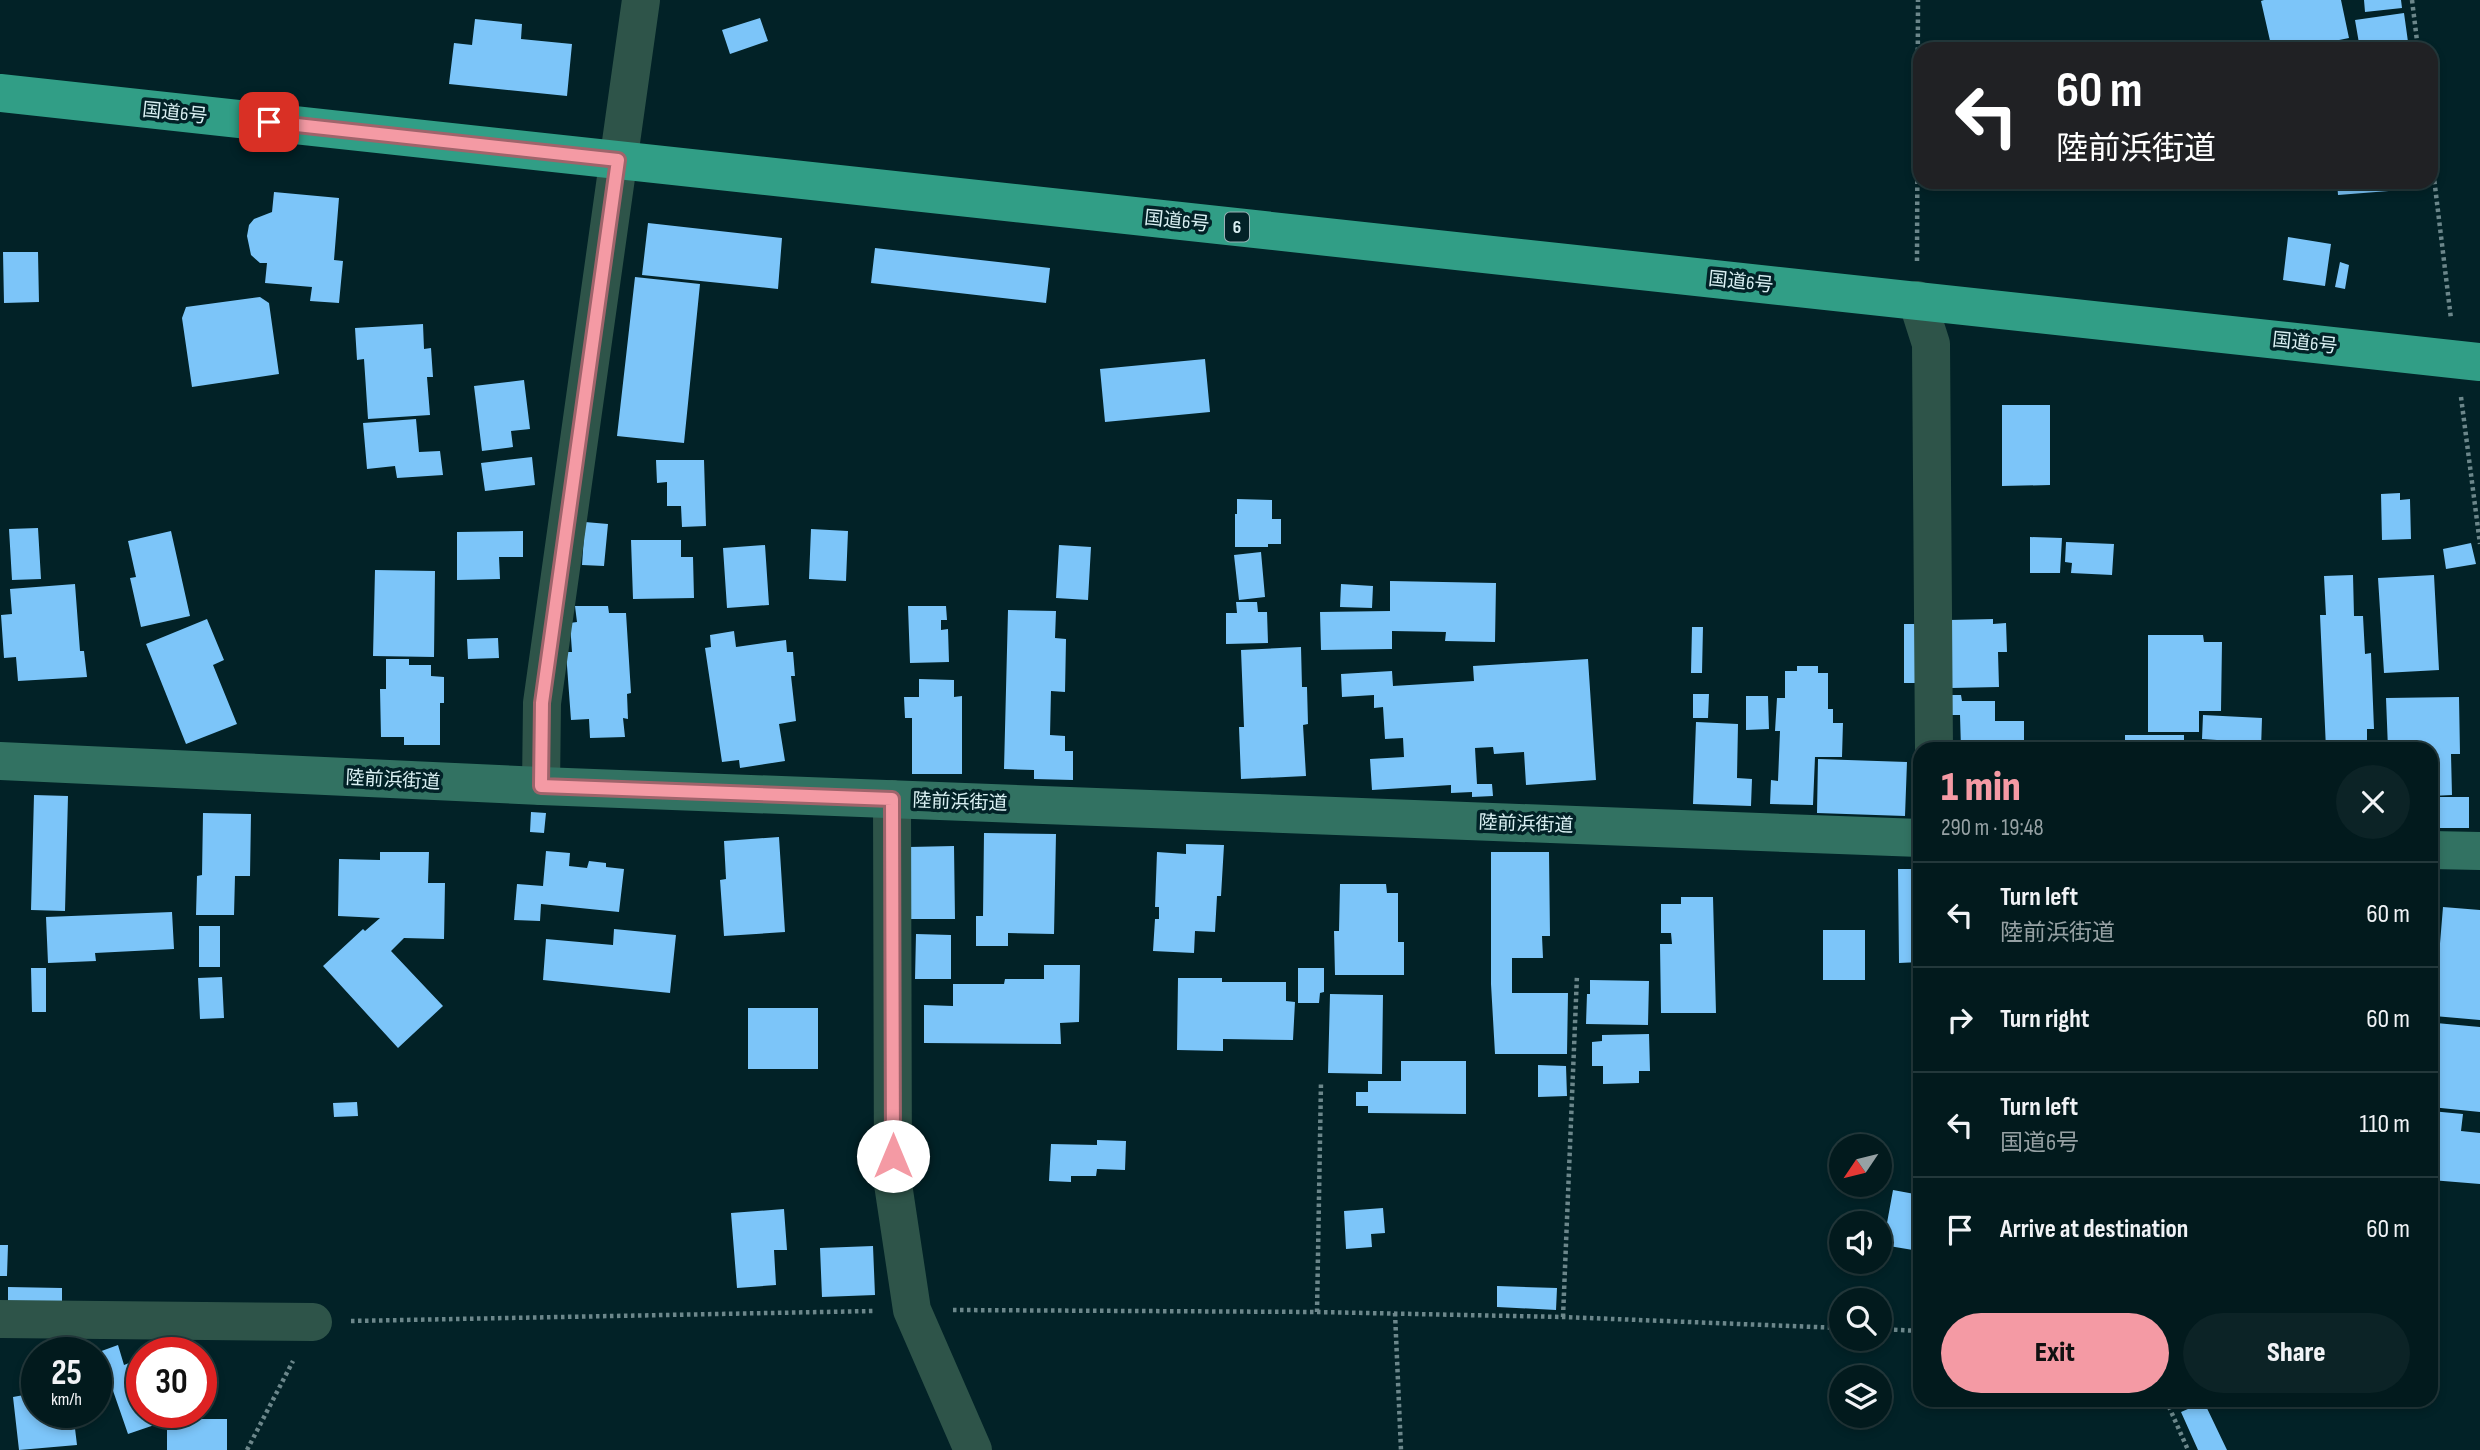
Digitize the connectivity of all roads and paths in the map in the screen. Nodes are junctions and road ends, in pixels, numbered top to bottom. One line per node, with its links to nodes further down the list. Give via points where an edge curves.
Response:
1 (641, 0): 7 (street)
2 (1917, 0): 4 (path)
3 (2412, 0): 5 (path)
4 (1917, 42)
5 (2417, 42)
6 (0, 93): 7 (highway, 国道6号 / 6)
7 (618, 160): 9 (highway, 国道6号 / 6); 13 (street, via 542,703)
8 (1917, 189): 9 (path)
9 (1917, 300): 10 (highway, 国道6号 / 6); 11 (street, via 1931,344)
10 (2477, 361)
11 (1934, 742)
12 (0, 761): 13 (street, 陸前浜街道)
13 (541, 786): 14 (street, 陸前浜街道)
14 (892, 799): 15 (street, 陸前浜街道); 20 (street, via 893,1184)
15 (1913, 838)
16 (2438, 850): 17 (street)
17 (2480, 851)
18 (1577, 975): 23 (path)
19 (1321, 1082): 21 (path)
20 (912, 1310): 21 (path); 25 (path); 31 (street)
21 (1317, 1312): 22 (path)
22 (1395, 1314): 23 (path); 32 (path)
23 (1563, 1317): 26 (path)
24 (0, 1319): 25 (street)
25 (313, 1322): 30 (path)
26 (1829, 1328)
27 (1892, 1330): 28 (path)
28 (1913, 1331)
29 (2169, 1407): 33 (path)
30 (247, 1450)
31 (973, 1450)
32 (1401, 1450)
33 (2188, 1450)

